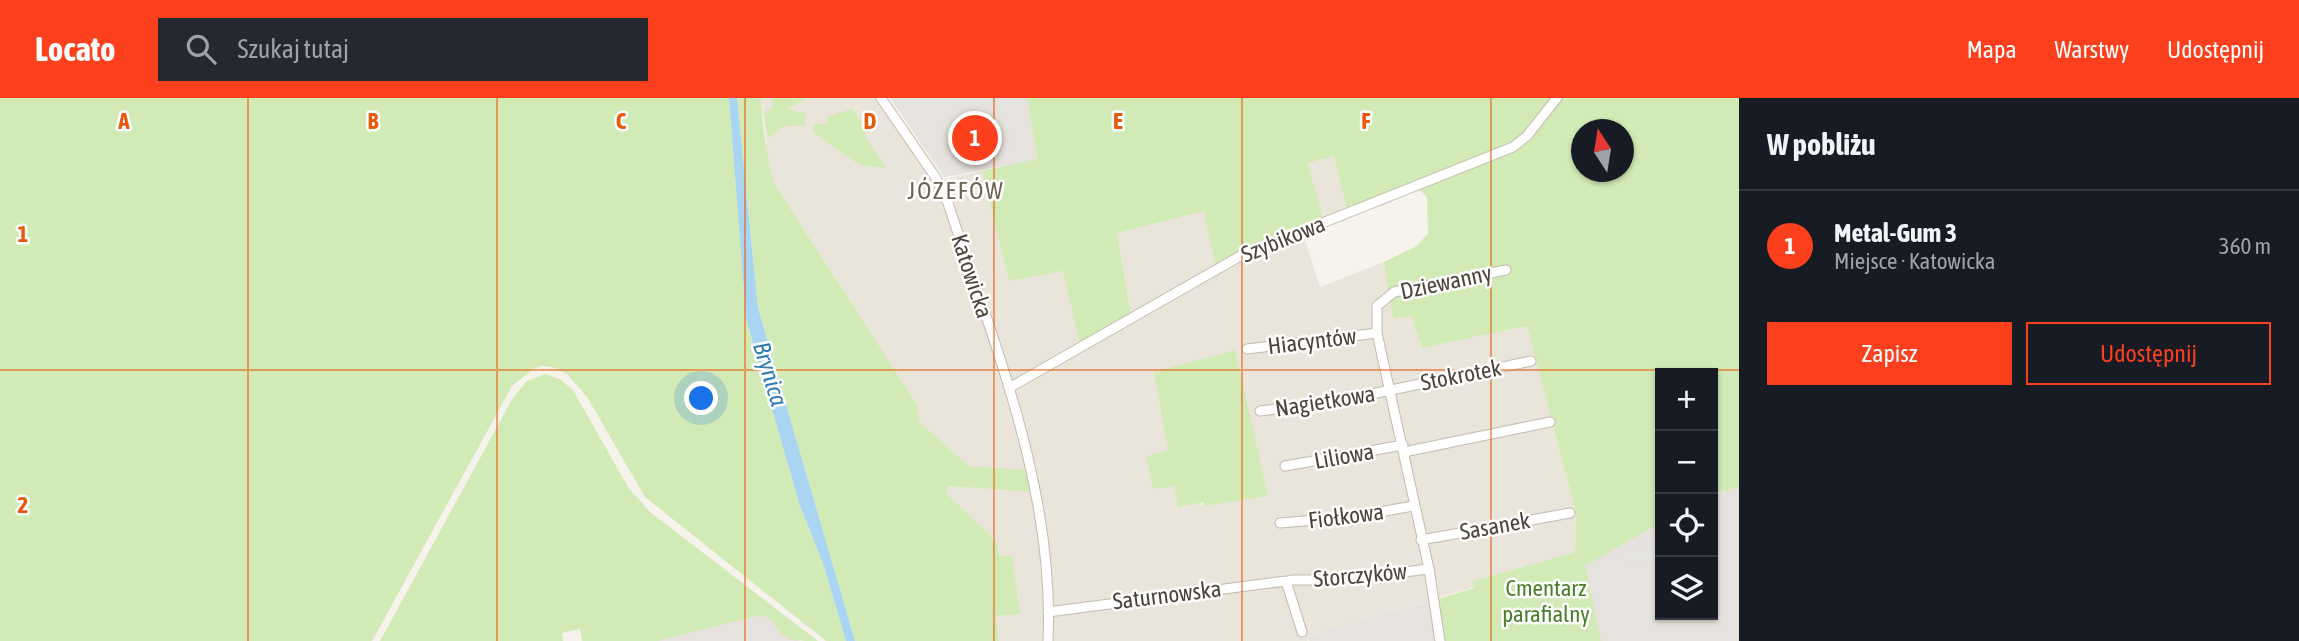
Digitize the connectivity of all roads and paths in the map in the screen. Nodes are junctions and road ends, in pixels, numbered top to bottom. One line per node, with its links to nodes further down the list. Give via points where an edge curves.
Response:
1 (881, 98): 7 (street, Katowicka, via 948,203)
2 (1557, 98): 7 (street, Szybikowa, via 1527,136 1513,146 1242,255)
3 (1506, 270): 4 (street, Dziewanny, via 1394,292 1377,306)
4 (1377, 333): 5 (street, Hiacyntów); 8 (street)
5 (1247, 349)
6 (1531, 361): 8 (street, Stokrotek)
7 (1009, 388): 19 (street, via 1034,485)
8 (1391, 390): 9 (street, Nagietkowa); 11 (street)
9 (1260, 411)
10 (1550, 422): 11 (street, Liliowa)
11 (1404, 449): 12 (street, Liliowa); 13 (street)
12 (1285, 466)
13 (1413, 506): 15 (street, Fiołkowa); 16 (street)
14 (1570, 513): 16 (street, Sasanek)
15 (1280, 523)
16 (1421, 540): 17 (street)
17 (1429, 569): 18 (street, Storczyków, via 1336,580); 22 (street)
18 (1288, 580): 19 (street, Saturnowska); 20 (street)
19 (1048, 612): 21 (street)
20 (1302, 632)
21 (1048, 641)
22 (1440, 641)

